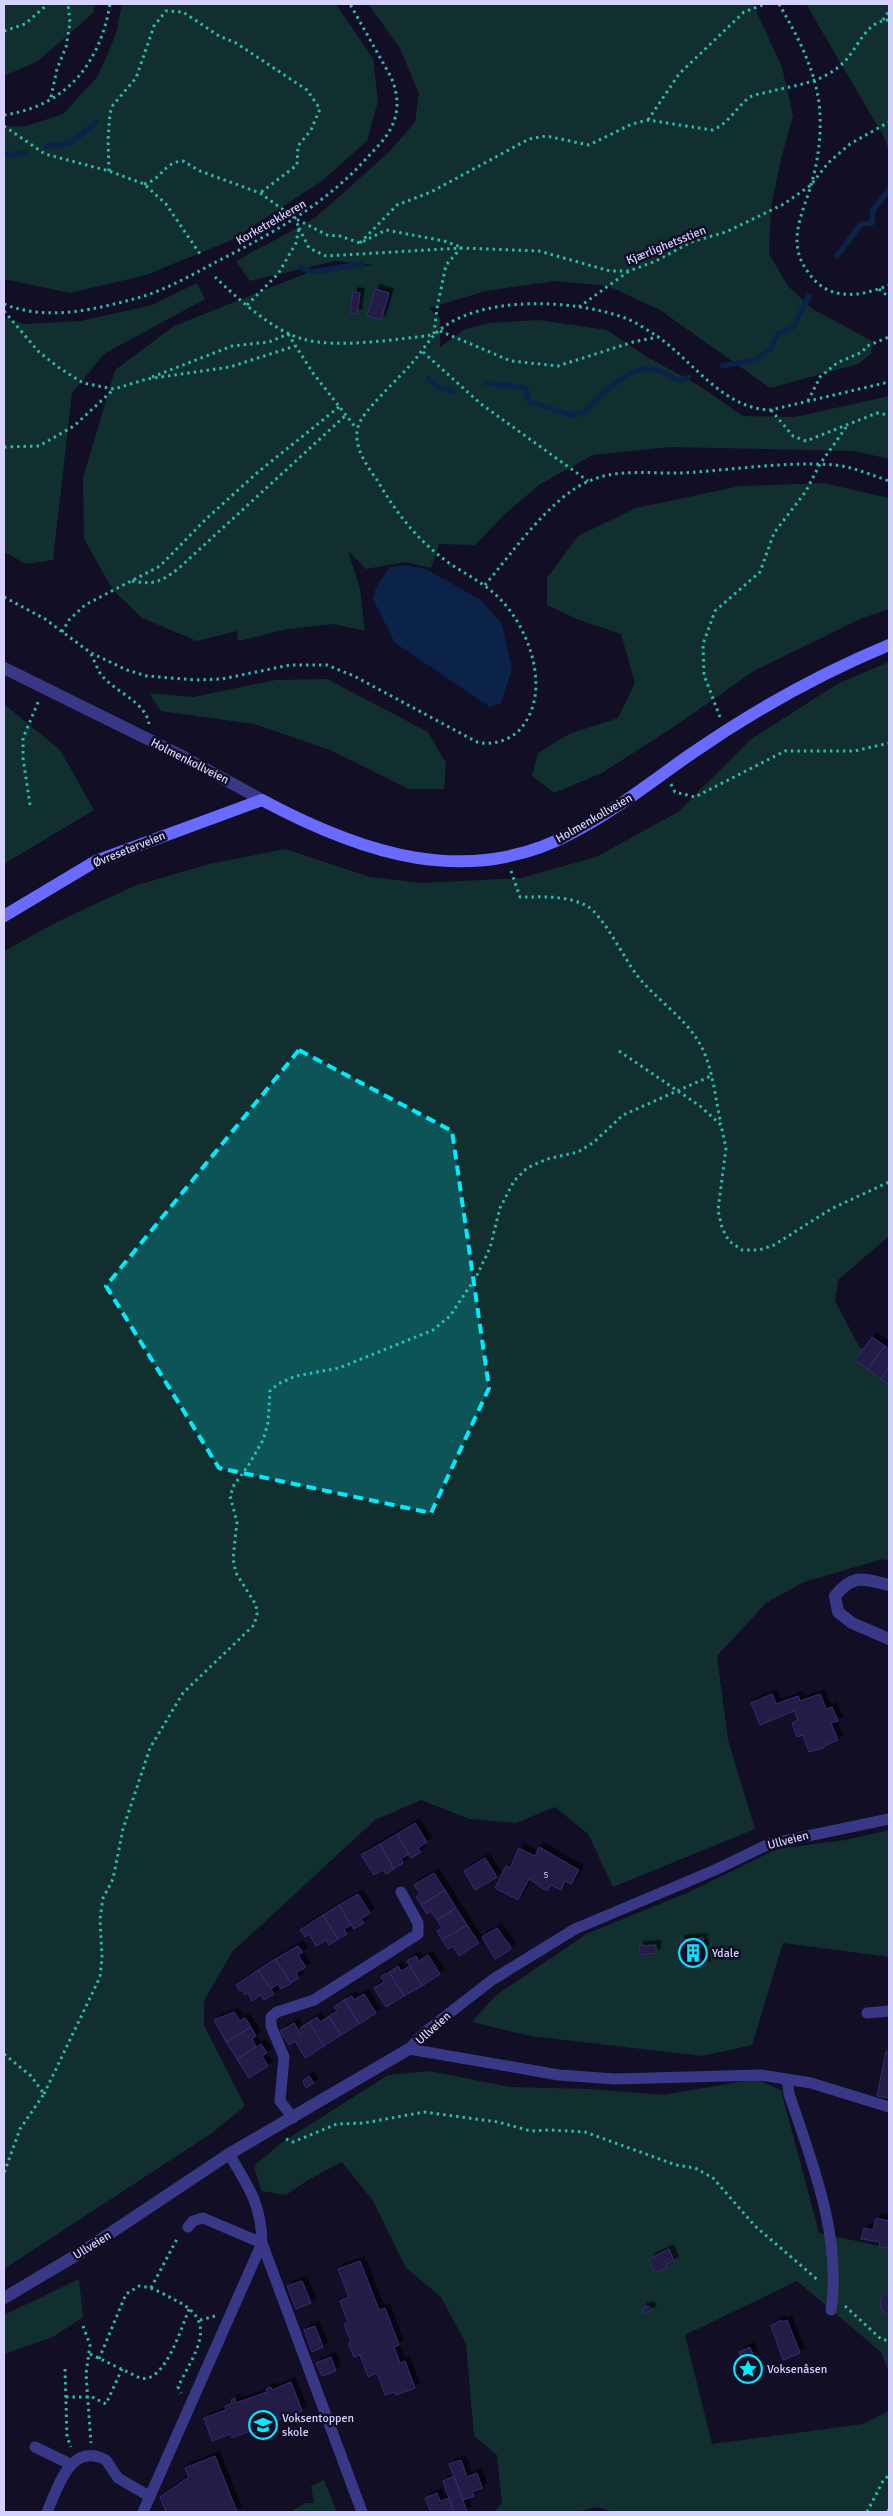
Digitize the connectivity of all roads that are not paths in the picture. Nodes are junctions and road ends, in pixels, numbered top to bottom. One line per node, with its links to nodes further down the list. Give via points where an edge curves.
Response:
1 (889, 645): 3 (main road, Holmenkollveien, via 771,703 618,806 573,833 528,852 459,862 408,857 320,830)
2 (4, 668): 3 (street, Holmenkollveien)
3 (262, 800): 4 (main road, Øvreseterveien, via 96,861)
4 (4, 916)
5 (889, 1584): 6 (street, via 858,1578 845,1584 835,1596 838,1612 852,1623)
6 (889, 1639)
7 (889, 1819): 11 (lane, Ullveien, via 770,1844 575,1929 492,1980 425,2032)
8 (400, 1892): 14 (lane, via 418,1923 418,1934 314,2000 271,2017 271,2026 284,2057 280,2101)
9 (889, 2011): 10 (lane)
10 (867, 2013)
11 (409, 2049): 12 (lane, via 615,2079 761,2075); 14 (street, Ullveien)
12 (787, 2079): 13 (lane, via 837,2090); 19 (lane, via 826,2216 834,2260)
13 (889, 2107)
14 (293, 2118): 15 (street, Ullveien)
15 (229, 2154): 17 (lane, via 254,2196 261,2220); 18 (street, Ullveien, via 85,2250)
16 (188, 2227): 17 (lane, via 193,2221 203,2218)
17 (262, 2243): 22 (lane); 25 (lane)
18 (4, 2298)
19 (831, 2310)
20 (35, 2447): 21 (lane)
21 (74, 2461): 22 (lane, via 90,2456 106,2460 122,2481); 23 (lane)
22 (149, 2496): 24 (lane)
23 (47, 2512)
24 (143, 2512)
25 (362, 2512)

